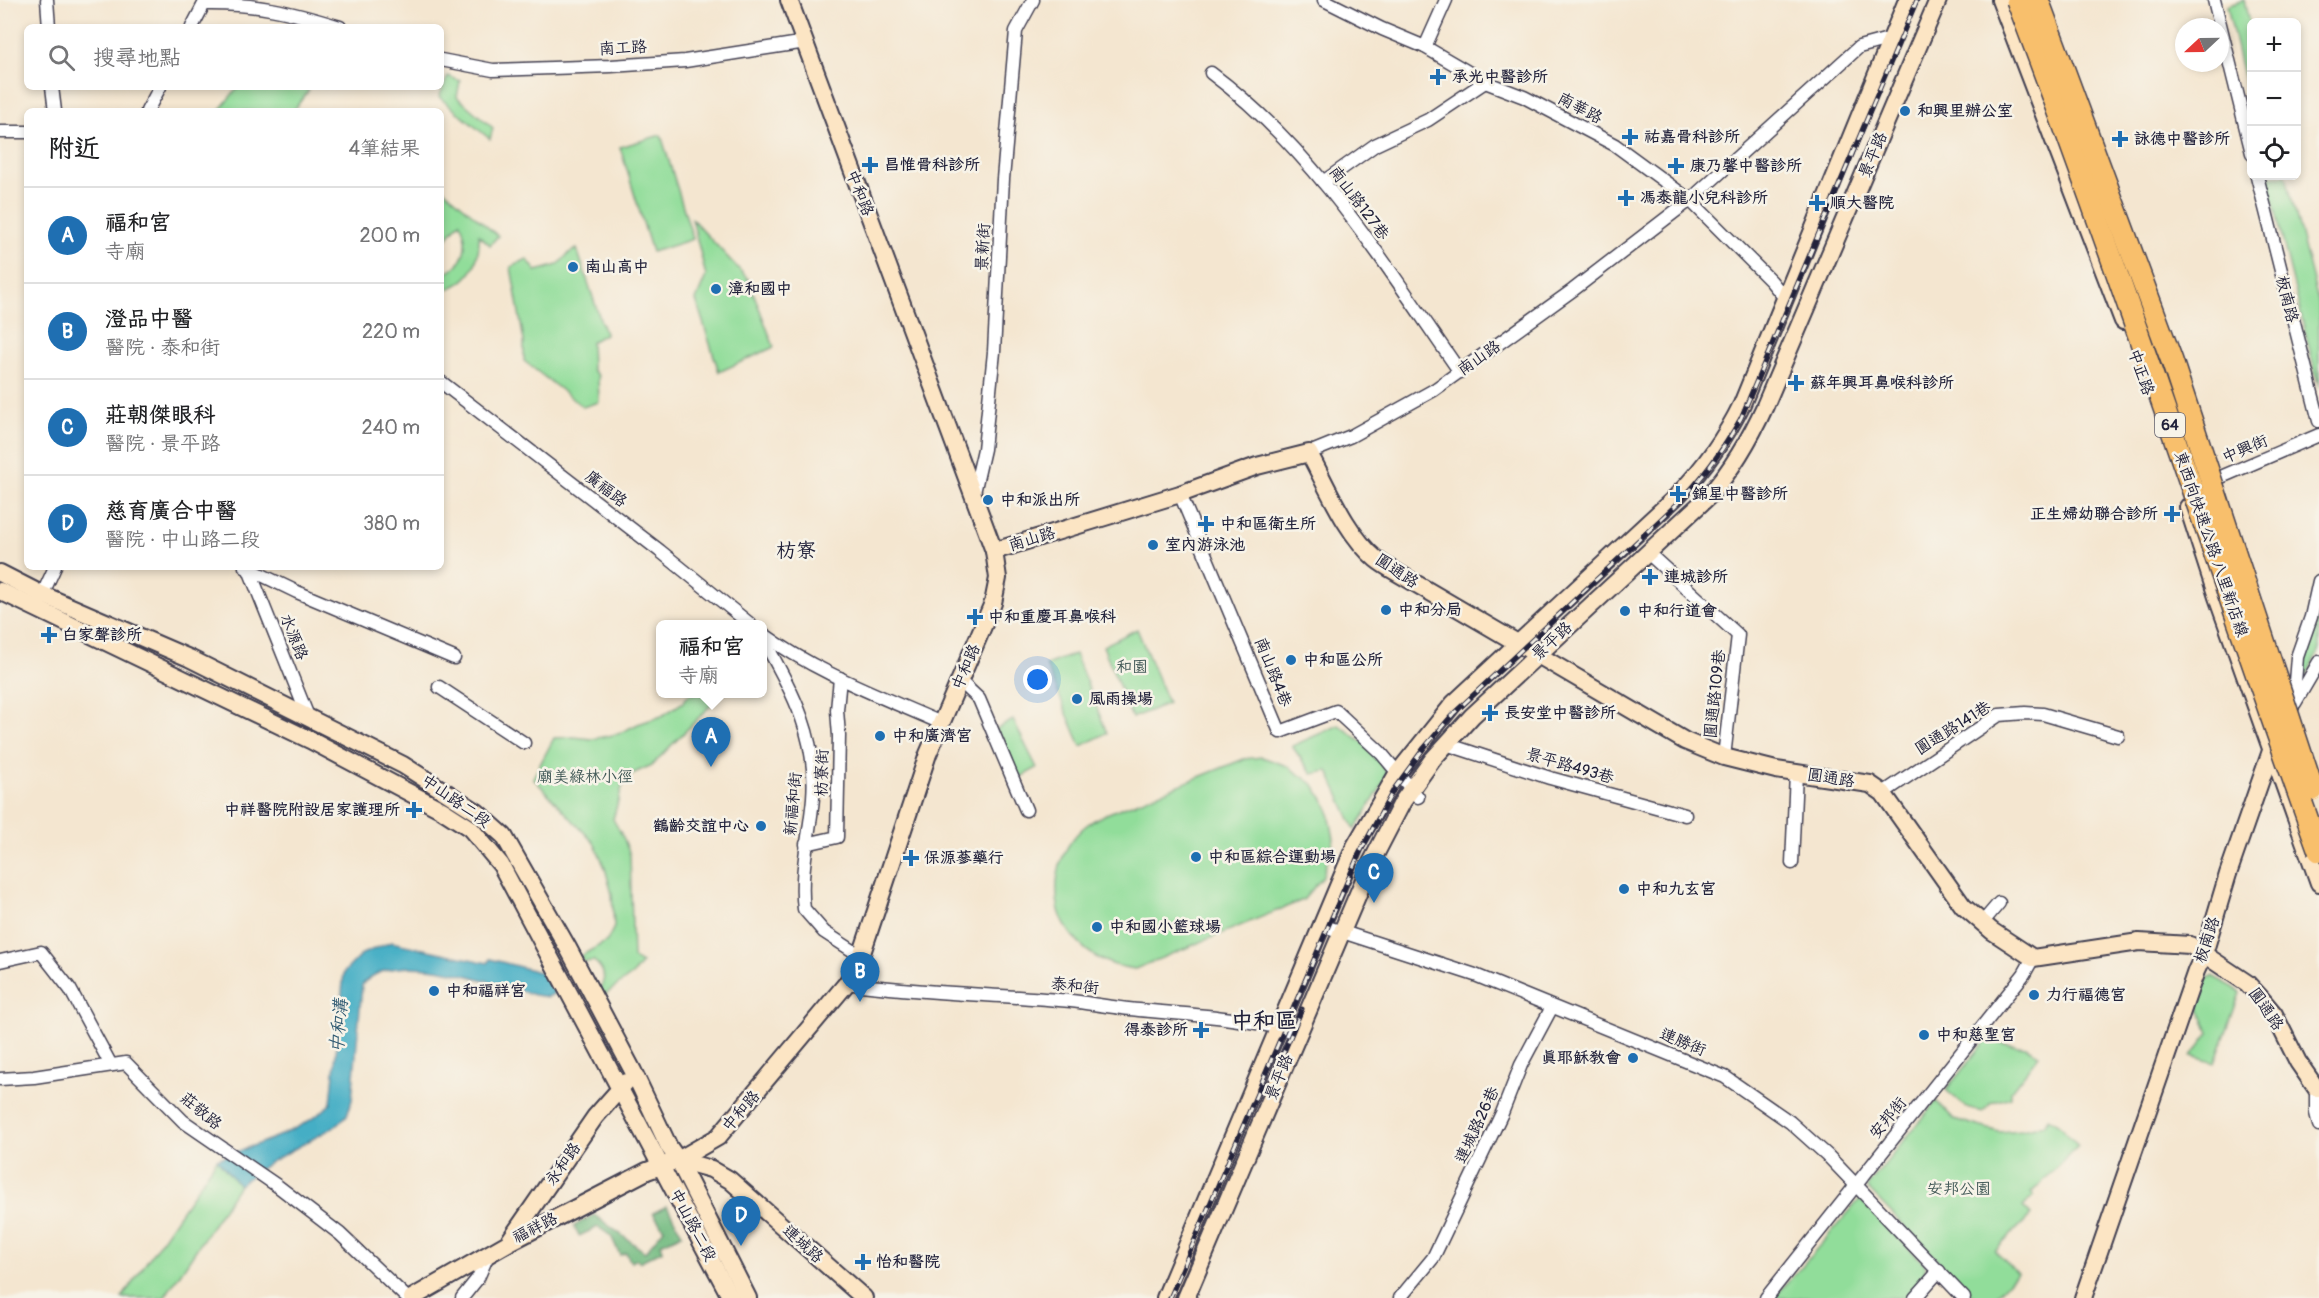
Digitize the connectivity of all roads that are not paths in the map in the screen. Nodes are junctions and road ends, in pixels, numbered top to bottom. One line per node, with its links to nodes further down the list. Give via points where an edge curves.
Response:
1 (47, 0): 14 (street)
2 (789, 0): 18 (street, 中和路)
3 (1033, 0): 45 (street, 景新街, via 1016,31 994,352 984,449)
4 (1324, 0): 19 (street, 南華路)
5 (1446, 0): 19 (street)
6 (1907, 0): 17 (street, 景平路)
7 (1938, 0): 47 (street, 景平路, via 1752,435 1709,496)
8 (2000, 0): 43 (street, 中正路, via 2126,328)
9 (2017, 0): 84 (highway, 東西向快速公路 八里新店線 / 64, bridge, via 2094,205)
10 (2028, 0): 42 (street, 中正路, via 2094,176)
11 (2038, 0): 79 (highway, 東西向快速公路 八里新店線 / 64, bridge, via 2172,362)
12 (2044, 0): 41 (street, via 2136,238)
13 (2214, 0): 31 (street)
14 (49, 24)
15 (194, 24): 16 (street, via 204,4 238,3)
16 (330, 24)
17 (1892, 38): 20 (street, 南山路, via 1859,47); 22 (street, 景平路)
18 (806, 42): 21 (street, 南工路, via 685,61 611,66 493,70); 45 (street, 中和路)
19 (1425, 47): 24 (street, 南華路)
20 (1851, 55): 22 (street, via 1868,53); 34 (street, 南山路)
21 (444, 61)
22 (1882, 63): 35 (street, 景平路)
23 (1211, 73): 33 (street, 南山路127巷, via 1279,132)
24 (1485, 82): 33 (street, via 1428,120 1375,145); 34 (street, 南華路, via 1524,97 1615,145)
25 (52, 90): 27 (street)
26 (158, 90): 28 (street)
27 (55, 108)
28 (149, 108)
29 (0, 132): 30 (street)
30 (24, 132)
31 (2247, 133)
32 (2258, 180): 38 (street, 板南路)
33 (1323, 182): 36 (street, 南山路127巷)
34 (1690, 200): 35 (street, 南華路); 36 (street, 南山路)
35 (1784, 297): 57 (street, 景平路, via 1742,404 1701,471)
36 (1460, 372): 40 (street, 南山路, via 1396,412)
37 (444, 384): 55 (street, 廣福路)
38 (2319, 422)
39 (2319, 435): 41 (street, 中興街)
40 (1309, 453): 44 (street, 南山路, via 1257,466); 57 (street, 圓通路, via 1338,509 1375,558)
41 (2219, 478): 42 (street, 中興街); 65 (street)
42 (2201, 485): 43 (street, 中興街); 68 (street, 中正路)
43 (2183, 491): 72 (street, 中正路)
44 (1180, 494): 46 (street, 南山路); 75 (street, 南山路4巷, via 1280,732 1336,711 1381,753)
45 (973, 498): 46 (street, 中和路)
46 (994, 551): 63 (street, 中和路, via 998,578 993,603)
47 (1648, 553): 59 (street, 景平路); 73 (street, 圓通路109巷, via 1738,635)
48 (54, 570): 54 (street)
49 (249, 570): 66 (street, 水源路)
50 (252, 570): 60 (street)
51 (0, 573): 54 (street, 中山路二段)
52 (2319, 581): 65 (street, 板南路, via 2297,657)
53 (0, 591): 54 (street, 中山路二段)
54 (39, 601): 66 (street, 中山路二段, via 189,658); 103 (street, 中山路二段, via 310,740 470,828 501,864)
55 (745, 620)
56 (767, 638): 62 (street)
57 (1517, 643): 59 (street, 圓通路); 75 (street, 景平路, via 1454,703)
58 (767, 645): 83 (street, 新福和街, via 795,699 809,738 813,788)
59 (1538, 654): 71 (street, 景平路); 73 (street, 圓通路, via 1685,741)
60 (454, 657)
61 (2319, 662): 65 (street)
62 (840, 678): 67 (street); 83 (street, 枋寮街, via 837,837)
63 (960, 681): 67 (street, 中和路); 80 (street, via 979,699)
64 (439, 687): 70 (street)
65 (2293, 707): 68 (street, 板南路); 76 (street)
66 (309, 719): 100 (street, 中山路二段, via 403,765 477,812 504,836)
67 (941, 723): 92 (street, 中和路)
68 (2283, 728): 72 (street, 板南路); 82 (street, 中正路)
69 (2118, 736): 78 (street, 圓通路141巷, via 2043,714 1999,715)
70 (524, 743)
71 (1446, 744): 77 (street, 景平路); 81 (street, 景平路493巷)
72 (2271, 749): 86 (street, 中正路); 91 (street, 板南路)
73 (1724, 758): 74 (street, 圓通路)
74 (1796, 773): 78 (street, 圓通路, via 1870,784); 85 (street)
75 (1397, 774): 77 (street, 南山路4巷); 89 (street, 景平路, via 1354,846)
76 (2319, 784)
77 (1415, 793): 90 (street, 景平路, via 1390,823)
78 (1883, 793): 88 (street, via 1963,906)
79 (2319, 808)
80 (1026, 810)
81 (1685, 815)
82 (2319, 828)
83 (806, 844): 92 (street, 新福和街, via 804,909 824,932)
84 (2319, 851)
85 (1792, 864)
86 (2319, 883)
87 (1999, 903): 88 (street)
88 (1982, 923): 93 (street)
89 (1321, 925): 90 (street, 連勝街); 97 (street, 景平路)
90 (1342, 932): 96 (street, 連勝街, via 1475,975); 98 (street, 景平路)
91 (2204, 954): 93 (street, 圓通路, via 2190,945 2139,942); 102 (street, 圓通路, via 2247,983 2259,996); 122 (street, 板南路)
92 (861, 956): 95 (street, 中和路)
93 (2032, 958): 106 (street, 安邦街, via 2024,974)
94 (0, 961): 99 (street, via 41,951 70,989)
95 (847, 982): 97 (street, 泰和街, via 1071,1001); 105 (street, 中和路, via 718,1137)
96 (1552, 1007): 106 (street, 連勝街, via 1725,1077 1790,1122); 118 (street, 連城路26巷, via 1432,1258)
97 (1278, 1027): 98 (street, 泰和街); 116 (street, 景平路)
98 (1297, 1033): 117 (street, 景平路)
99 (111, 1065): 101 (street); 110 (street, 莊敬路, via 126,1063 183,1121 279,1186 340,1234)
100 (633, 1071): 103 (street, 永和路); 105 (street, 中山路二段, via 669,1147)
101 (0, 1079)
102 (2318, 1088): 104 (street)
103 (621, 1089): 105 (street, 中山路二段); 107 (street, 永和路, via 595,1117)
104 (2319, 1125)
105 (670, 1163): 107 (street, 福祥路, via 647,1171); 113 (street, 中山路二段); 114 (street, 中山路二段); 115 (street, 連城路, via 711,1169 730,1180)
106 (1856, 1185): 109 (street, 連勝街); 119 (street, 安邦街)
107 (508, 1243): 108 (street, 福祥路)
108 (488, 1254): 111 (street, 福祥路); 112 (street, via 478,1278)
109 (1939, 1270): 120 (street); 121 (street, 連勝街)
110 (407, 1298)
111 (412, 1298)
112 (462, 1298)
113 (731, 1298)
114 (748, 1298)
115 (864, 1298)
116 (1165, 1298)
117 (1186, 1298)
118 (1400, 1298)
119 (1766, 1298)
120 (1915, 1298)
121 (1964, 1298)
122 (2083, 1298)

